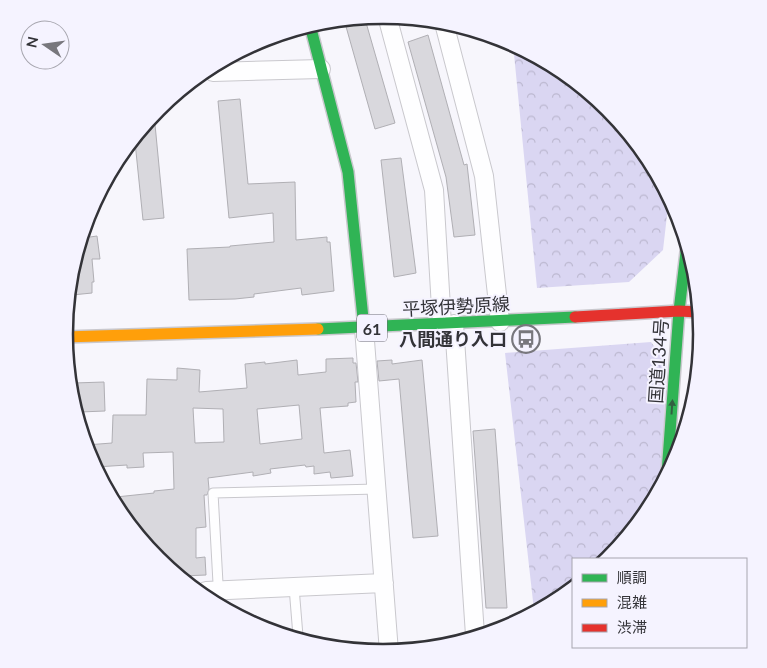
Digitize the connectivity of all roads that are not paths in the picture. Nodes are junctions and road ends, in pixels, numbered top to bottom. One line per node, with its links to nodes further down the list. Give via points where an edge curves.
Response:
1 (390, 24): 10 (street, via 434,190)
2 (446, 30): 9 (street, via 484,176)
3 (312, 32): 4 (main road)
4 (321, 69): 5 (street); 11 (main road, via 348,172)
5 (217, 72)
6 (685, 261): 7 (main road, 国道134号)
7 (679, 311): 8 (main road, 平塚伊勢原線 / 61); 9 (main road, 平塚伊勢原線 / 61); 13 (main road, 国道134号, one-way to 7)
8 (693, 312)
9 (500, 322): 10 (main road, 平塚伊勢原線 / 61)
10 (448, 324): 11 (main road, 平塚伊勢原線 / 61); 18 (street)
11 (364, 328): 12 (main road, 平塚伊勢原線 / 61); 14 (street)
12 (73, 337)
13 (668, 457)
14 (377, 490): 15 (street); 17 (lane, via 213,493)
15 (384, 583): 16 (street); 20 (street)
16 (294, 587): 17 (street); 19 (lane)
17 (214, 594)
18 (475, 631)
19 (298, 632)
20 (388, 644)

